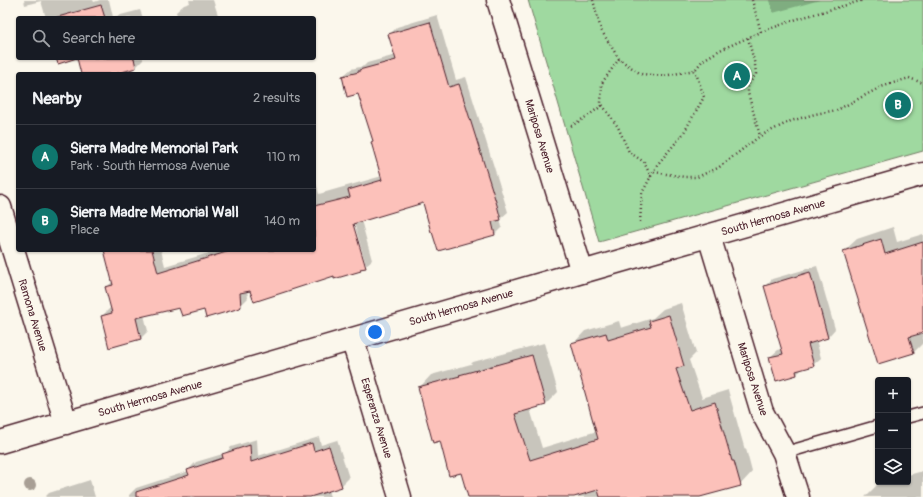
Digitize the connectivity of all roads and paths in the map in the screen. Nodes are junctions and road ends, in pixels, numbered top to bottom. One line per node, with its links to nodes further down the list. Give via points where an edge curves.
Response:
1 (498, 0): 19 (street, Mariposa Avenue)
2 (593, 0): 7 (path, via 601,30)
3 (752, 0): 5 (path)
4 (864, 0): 5 (path)
5 (761, 32): 6 (path)
6 (748, 38): 8 (path, via 703,60); 12 (path, via 756,74 748,85 748,93)
7 (619, 59): 8 (path, via 641,74 664,76); 10 (path, via 602,83)
8 (695, 70): 13 (path, via 704,97 683,134)
9 (923, 82): 12 (path, via 909,78 881,87 837,110 791,121)
10 (603, 105): 11 (path); 15 (path, via 618,127 629,152 644,162)
11 (571, 126)
12 (760, 136): 13 (path, via 718,168 697,177)
13 (654, 172): 15 (path)
14 (923, 174): 18 (street, South Hermosa Avenue)
15 (651, 177): 17 (path, via 642,193)
16 (0, 207): 23 (street, Ramona Avenue)
17 (640, 222)
18 (709, 236): 19 (street, South Hermosa Avenue); 26 (street, Mariposa Avenue, via 762,412)
19 (582, 272): 20 (street, South Hermosa Avenue)
20 (352, 339): 23 (street, South Hermosa Avenue); 27 (street, Esperanza Avenue)
21 (923, 413): 22 (lane)
22 (911, 416)
23 (66, 423): 25 (street, South Hermosa Avenue)
24 (875, 427): 26 (lane)
25 (0, 442)
26 (784, 453): 28 (street, Mariposa Avenue)
27 (400, 497)
28 (798, 497)

